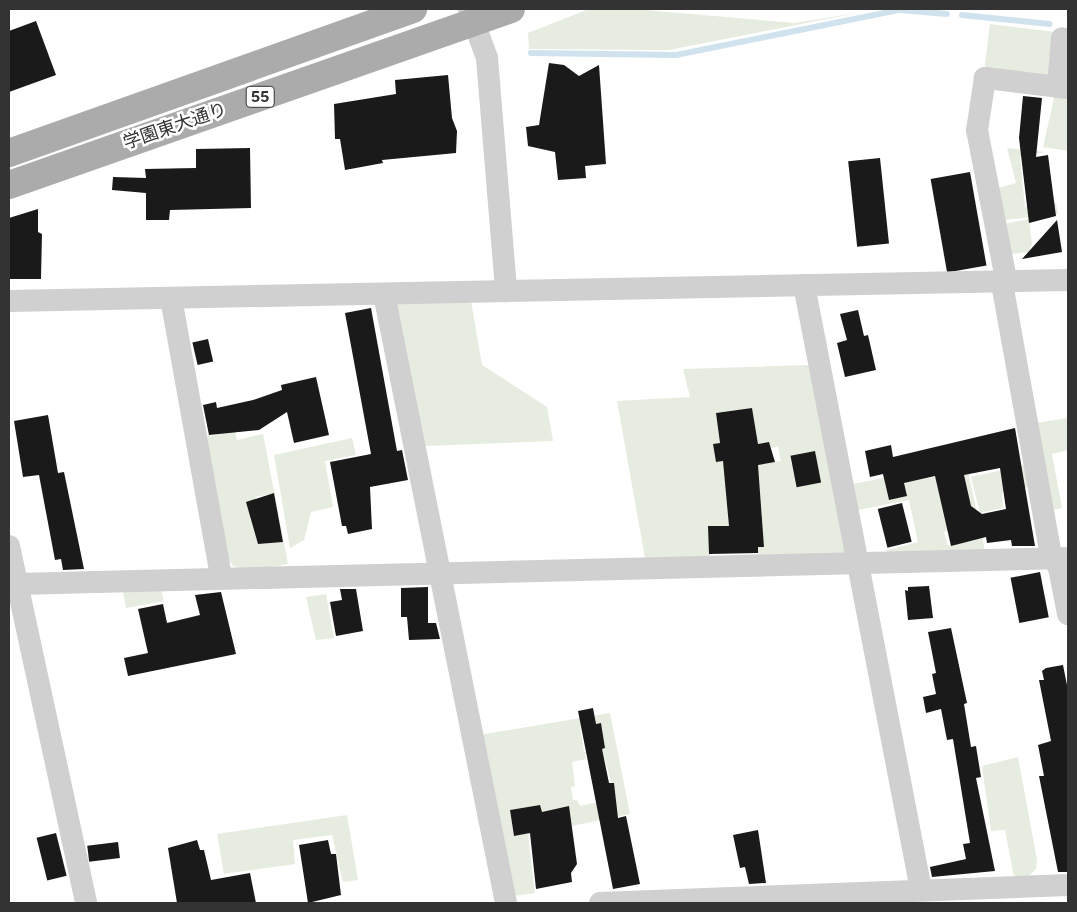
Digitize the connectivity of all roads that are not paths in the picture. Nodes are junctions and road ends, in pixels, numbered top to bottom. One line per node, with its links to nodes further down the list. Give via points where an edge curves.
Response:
1 (413, 9): 6 (main road, 学園東大通り / 55)
2 (511, 9): 3 (main road, 学園東大通り / 55)
3 (472, 15): 7 (main road, 学園東大通り / 55); 11 (street, via 487,58)
4 (1062, 38): 5 (street)
5 (1063, 88): 8 (street, via 985,78 977,130)
6 (9, 153)
7 (9, 185)
8 (1004, 280): 9 (street); 10 (street); 16 (street, via 1050,551)
9 (1068, 280)
10 (804, 285): 11 (street); 17 (street)
11 (506, 291): 12 (street)
12 (384, 294): 13 (street); 18 (street)
13 (171, 298): 14 (street); 19 (street)
14 (9, 301)
15 (9, 546): 20 (street)
16 (1062, 558): 17 (street); 21 (street)
17 (858, 562): 18 (street); 23 (street)
18 (440, 571): 19 (street); 25 (street)
19 (221, 578): 20 (street)
20 (17, 584): 24 (street)
21 (1068, 614)
22 (1068, 885): 23 (street)
23 (921, 890): 26 (street)
24 (86, 903)
25 (506, 903)
26 (600, 903)

